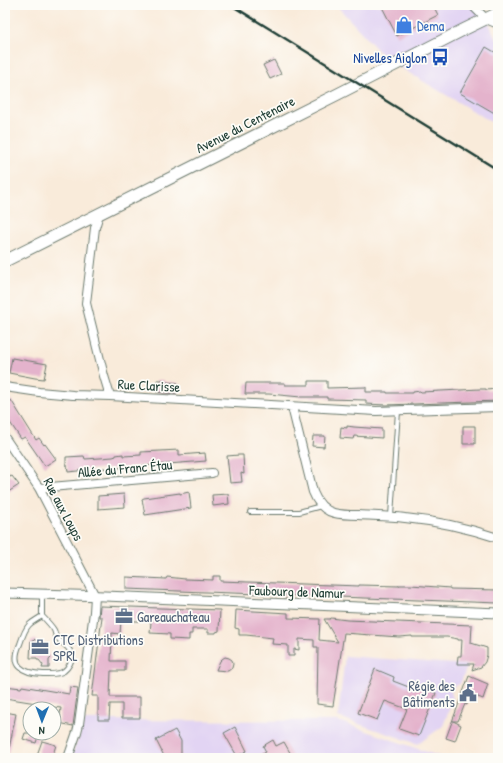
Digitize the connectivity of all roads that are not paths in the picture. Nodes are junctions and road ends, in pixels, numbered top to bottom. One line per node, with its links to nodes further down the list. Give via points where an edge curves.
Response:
1 (472, 5): 3 (street)
2 (498, 13): 3 (main road, Avenue du Centenaire)
3 (486, 19): 4 (street); 5 (main road, Avenue du Centenaire)
4 (498, 24)
5 (99, 214): 6 (main road, Avenue du Centenaire); 8 (street, via 86,302)
6 (5, 261)
7 (5, 387): 8 (street, Rue Clarisse, via 38,392)
8 (110, 396): 9 (street, Rue Clarisse)
9 (292, 407): 11 (street, Rue Clarisse); 15 (street, via 313,492)
10 (498, 408): 11 (street, Rue Clarisse)
11 (398, 411): 17 (lane)
12 (5, 438): 14 (street, Rue aux Loups)
13 (212, 473): 14 (street, Allée du Franc Étau)
14 (39, 488): 21 (street, Rue aux Loups)
15 (321, 506): 16 (lane, via 299,512); 17 (street, via 333,513)
16 (250, 512)
17 (391, 517): 18 (street, via 434,522)
18 (498, 538)
19 (5, 593): 20 (street, Faubourg de Namur)
20 (42, 595): 21 (street, Faubourg de Namur); 23 (lane)
21 (95, 596): 22 (street, Faubourg de Namur); 24 (street, via 79,724)
22 (498, 613)
23 (42, 616): 23 (lane, via 28,625 16,654 17,662 29,673 53,674 64,671 69,666 71,653)
24 (68, 758)

